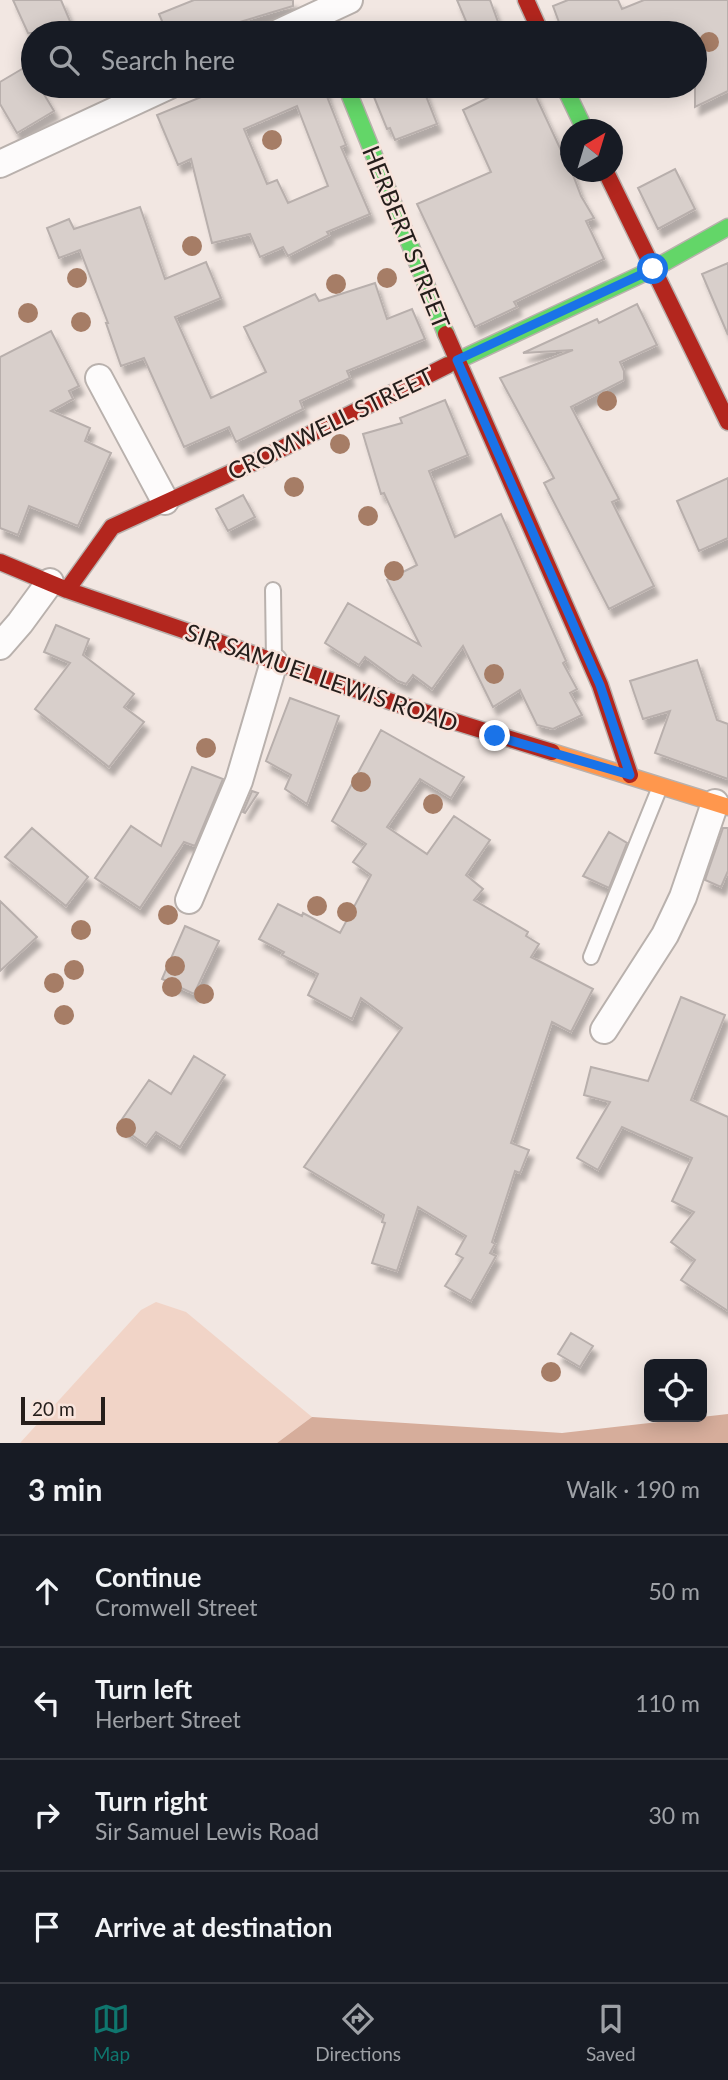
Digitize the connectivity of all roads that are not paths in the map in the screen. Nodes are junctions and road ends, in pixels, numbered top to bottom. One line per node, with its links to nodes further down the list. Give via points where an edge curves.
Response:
1 (349, 0): 3 (street)
2 (526, 0): 4 (street)
3 (318, 16)
4 (536, 21)
5 (142, 98): 9 (street)
6 (351, 98): 13 (street, HERBERT STREET)
7 (570, 98): 8 (street)
8 (580, 119)
9 (0, 164)
10 (611, 182): 12 (street)
11 (728, 228): 12 (street, CROMWELL STREET)
12 (653, 269): 13 (street, CROMWELL STREET); 15 (street)
13 (457, 360): 16 (street, CROMWELL STREET, via 259,460); 22 (street, HERBERT STREET, via 600,685)
14 (99, 378): 16 (street)
15 (728, 422)
16 (165, 501): 18 (street, CROMWELL STREET, via 113,527)
17 (0, 562): 18 (street, SIR SAMUEL LEWIS ROAD)
18 (59, 586): 20 (street); 21 (street, SIR SAMUEL LEWIS ROAD)
19 (273, 590): 21 (lane)
20 (0, 646)
21 (274, 662): 22 (street, SIR SAMUEL LEWIS ROAD); 25 (street, via 240,781)
22 (630, 775): 23 (street, SIR SAMUEL LEWIS ROAD)
23 (660, 786): 24 (street, SIR SAMUEL LEWIS ROAD); 26 (lane)
24 (722, 805): 27 (street, via 665,935)
25 (189, 900)
26 (591, 957)
27 (604, 1030)

